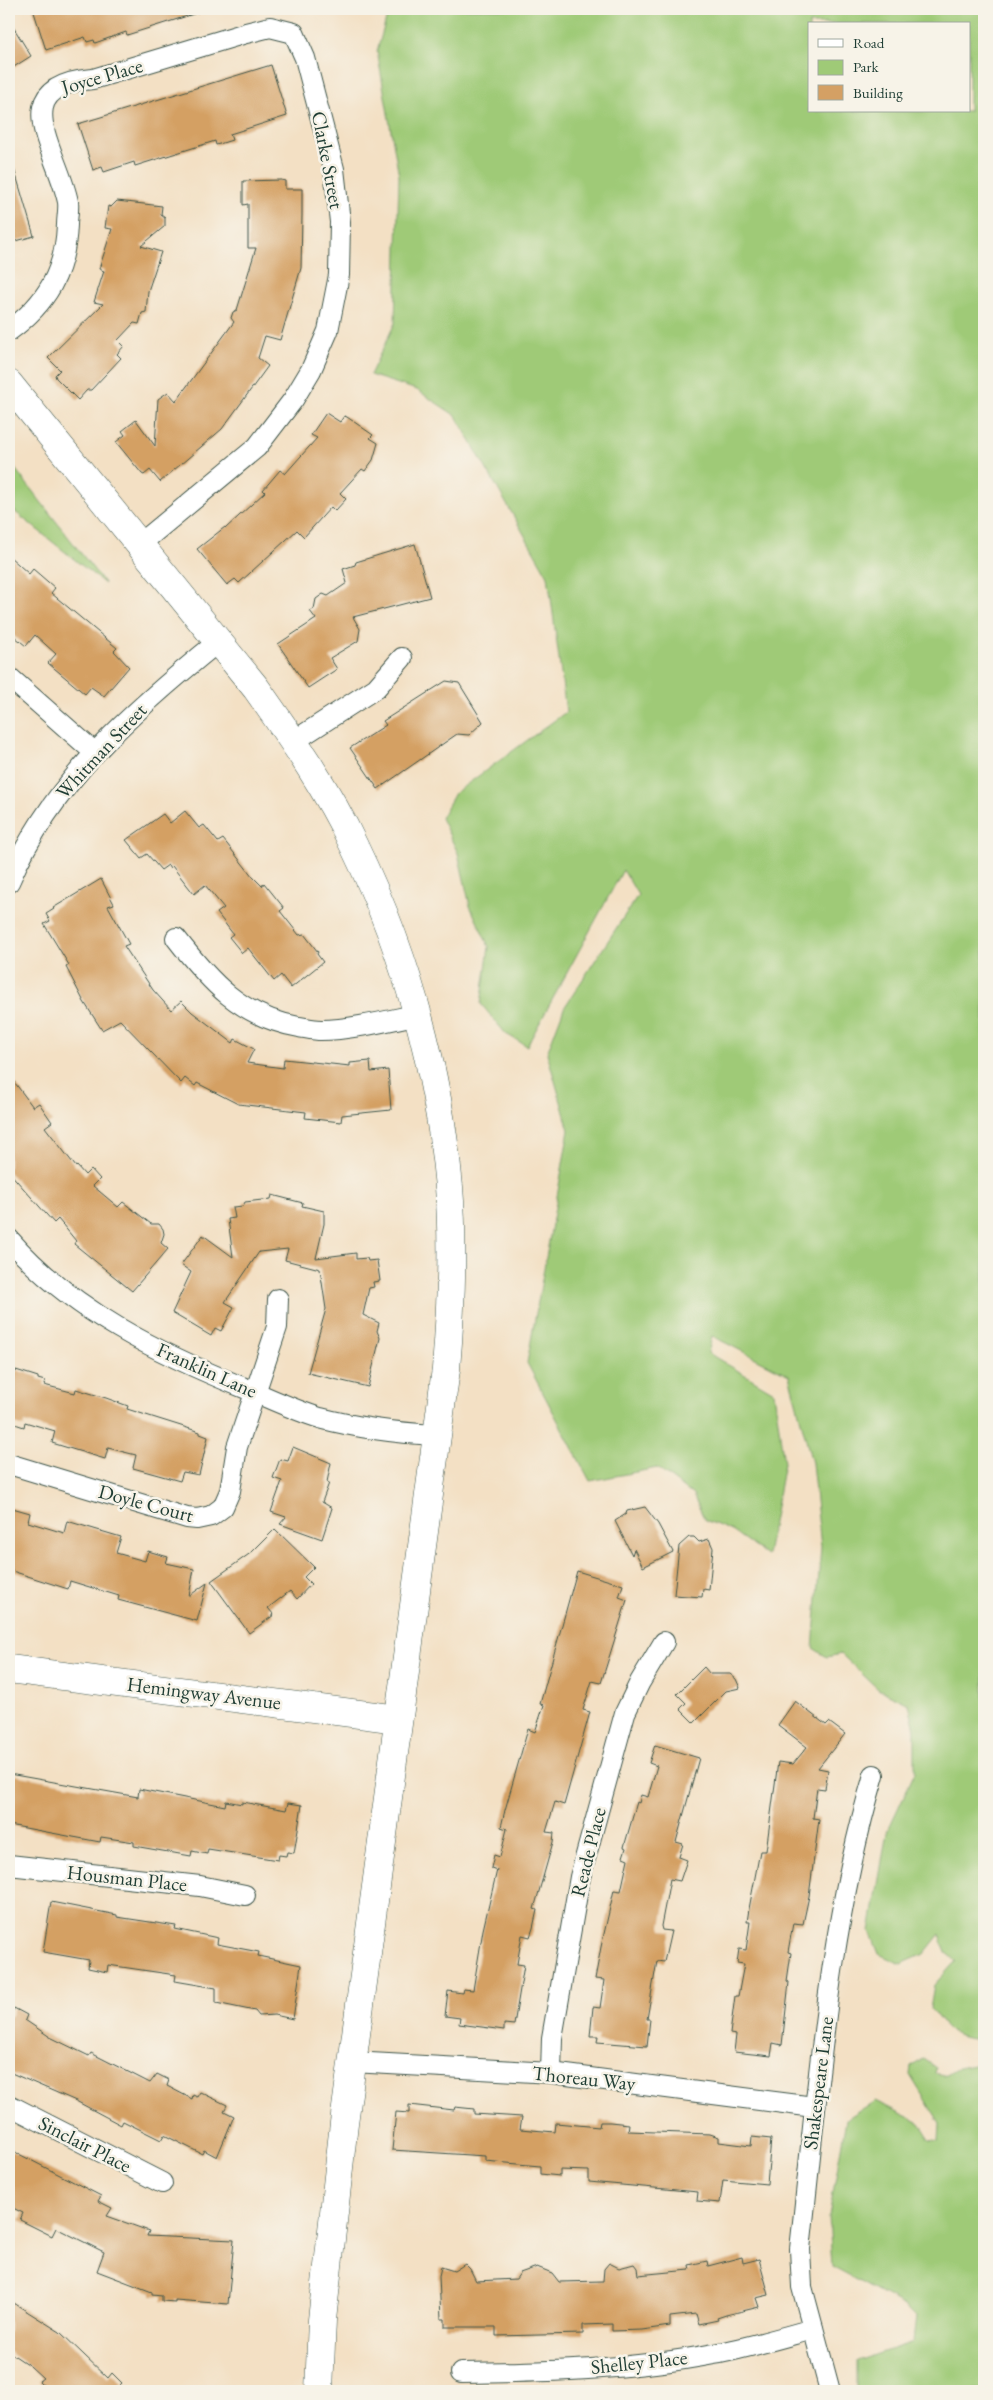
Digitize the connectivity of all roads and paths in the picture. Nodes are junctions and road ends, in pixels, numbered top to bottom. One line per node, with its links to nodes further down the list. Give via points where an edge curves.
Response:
1 (294, 33): 2 (street, Joyce Place, via 270,27 51,90 45,98 42,112 47,141 68,203 66,243 58,275 42,302); 4 (street, Clarke Street, via 305,58 334,169 340,222 339,275 328,331 293,400 257,448)
2 (9, 331)
3 (9, 384): 4 (main road)
4 (140, 544): 5 (main road)
5 (219, 641): 8 (main road); 9 (street, Whitman Street, via 146,701)
6 (402, 658): 8 (street, via 376,688)
7 (9, 677): 9 (street)
8 (294, 741): 12 (main road, via 354,844 390,928)
9 (94, 752): 10 (street, Whitman Street, via 54,801 22,851)
10 (9, 882)
11 (176, 938): 12 (street, via 199,968 243,1007 276,1023 321,1030)
12 (419, 1014): 16 (main road, via 442,1128 449,1188 451,1308)
13 (9, 1239): 15 (street, Franklin Lane, via 23,1256 78,1303 193,1367)
14 (278, 1300): 15 (street, Doyle Court, via 277,1327)
15 (256, 1393): 16 (street, Franklin Lane, via 320,1418 402,1433); 17 (street, Doyle Court, via 237,1447 230,1491 223,1507 211,1516 187,1518)
16 (436, 1435): 20 (main road)
17 (9, 1464)
18 (664, 1642): 25 (street, Reade Place, via 626,1713 580,1877 552,2038)
19 (9, 1669): 20 (main road, Hemingway Avenue)
20 (398, 1719): 24 (main road)
21 (874, 1775): 27 (street, Shakespeare Lane, via 829,1989)
22 (9, 1865): 23 (street, Housman Place, via 200,1886)
23 (245, 1895)
24 (352, 2062): 25 (street, Thoreau Way); 31 (main road, via 322,2320)
25 (551, 2072): 27 (street, Thoreau Way)
26 (9, 2106): 28 (street, Sinclair Place)
27 (814, 2107): 29 (street, Shakespeare Lane, via 800,2249 802,2287)
28 (162, 2182)
29 (813, 2329): 30 (street, Shelley Place, via 713,2354 635,2364 537,2372); 32 (street, Shakespeare Lane)
30 (461, 2373)
31 (319, 2391)
32 (830, 2391)

